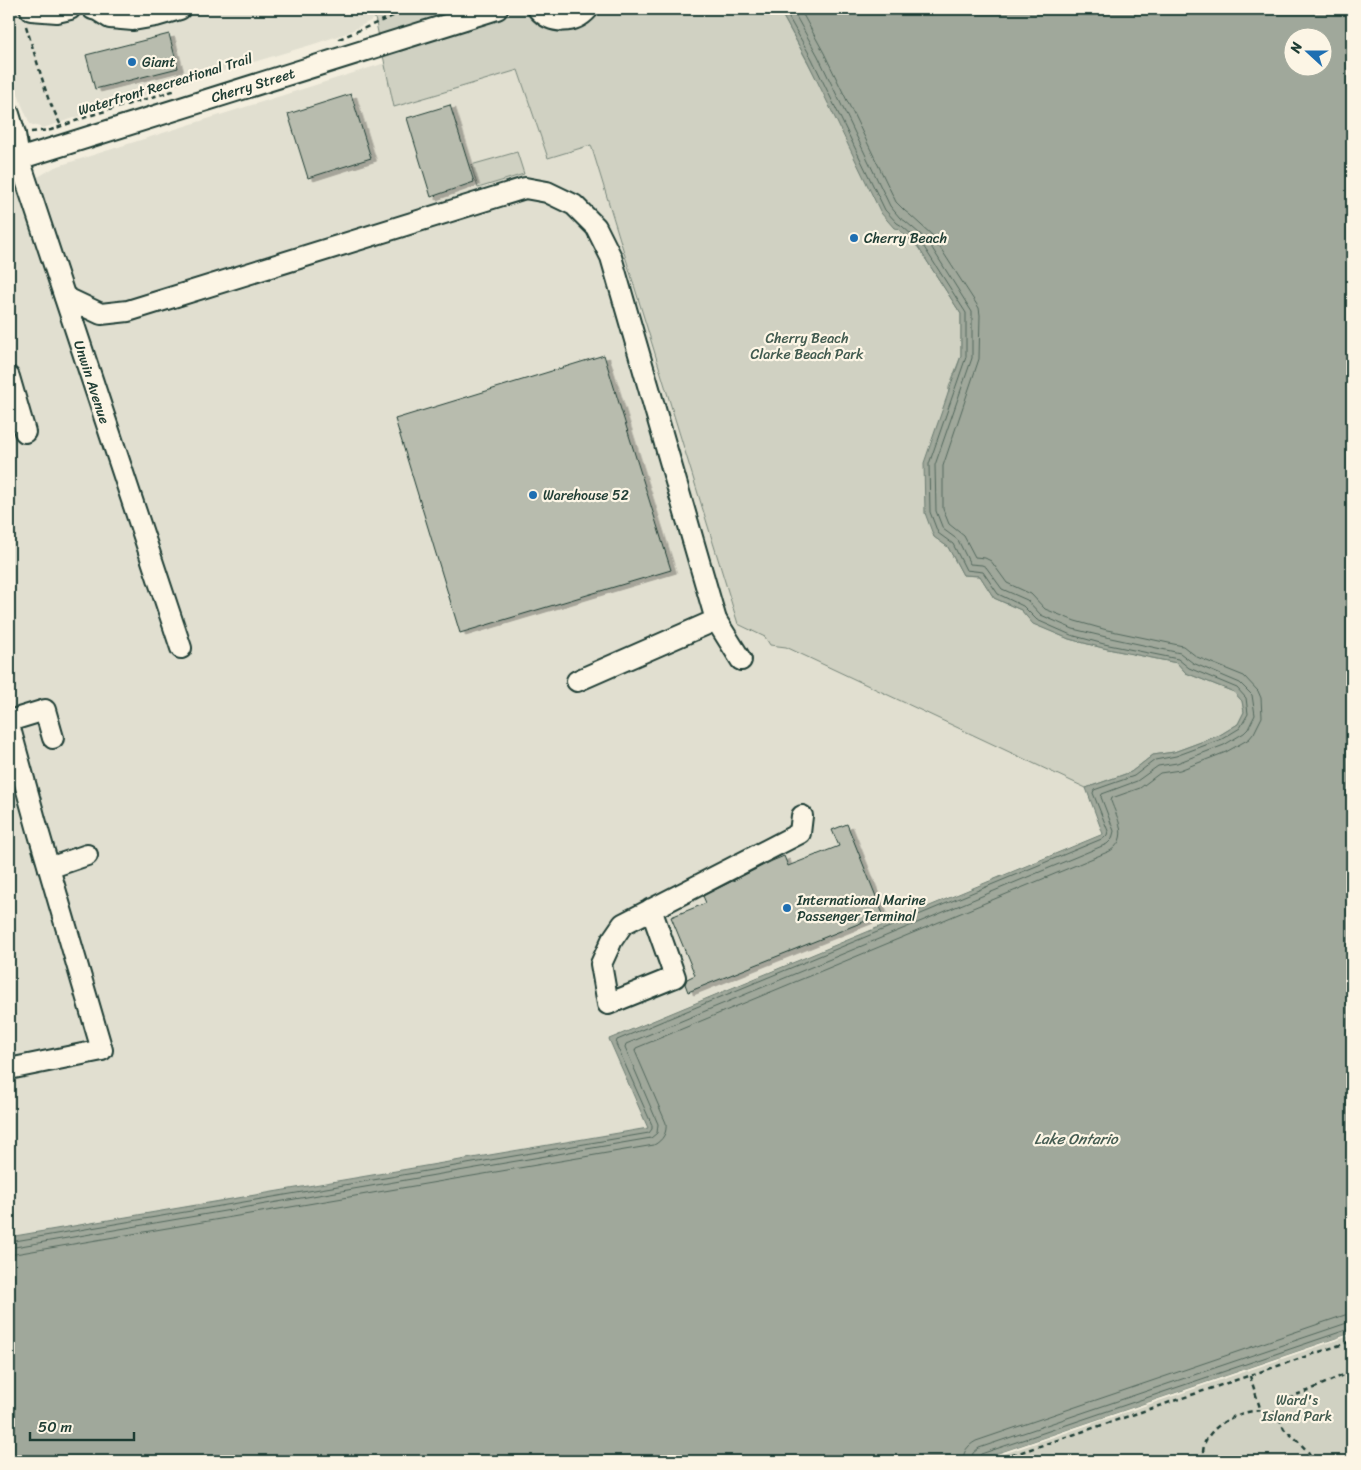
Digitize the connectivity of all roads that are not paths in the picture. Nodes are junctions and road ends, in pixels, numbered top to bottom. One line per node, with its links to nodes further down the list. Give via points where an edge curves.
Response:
1 (70, 9): 7 (street, via 57,12 32,10)
2 (93, 9): 3 (street, via 110,18 133,20)
3 (180, 9)
4 (497, 9): 9 (street, Cherry Street)
5 (538, 9): 6 (street, via 547,17 563,21 572,20)
6 (588, 9)
7 (29, 15)
8 (9, 114): 9 (street, Unwin Avenue)
9 (14, 160): 10 (street, Unwin Avenue)
10 (65, 297): 13 (street, via 101,314 128,311 526,188 547,192 574,205 596,227 610,257); 14 (street, Unwin Avenue)
11 (9, 377): 12 (street)
12 (24, 432)
13 (716, 620): 15 (street); 16 (street)
14 (180, 648)
15 (741, 660)
16 (577, 682)
17 (9, 723): 18 (street, via 45,710); 21 (street)
18 (53, 738)
19 (802, 816): 22 (street, via 800,833)
20 (87, 855): 21 (street)
21 (49, 868): 23 (street, via 102,1050)
22 (651, 909): 22 (street, via 623,924 601,964 608,1004 675,977)
23 (9, 1070)

